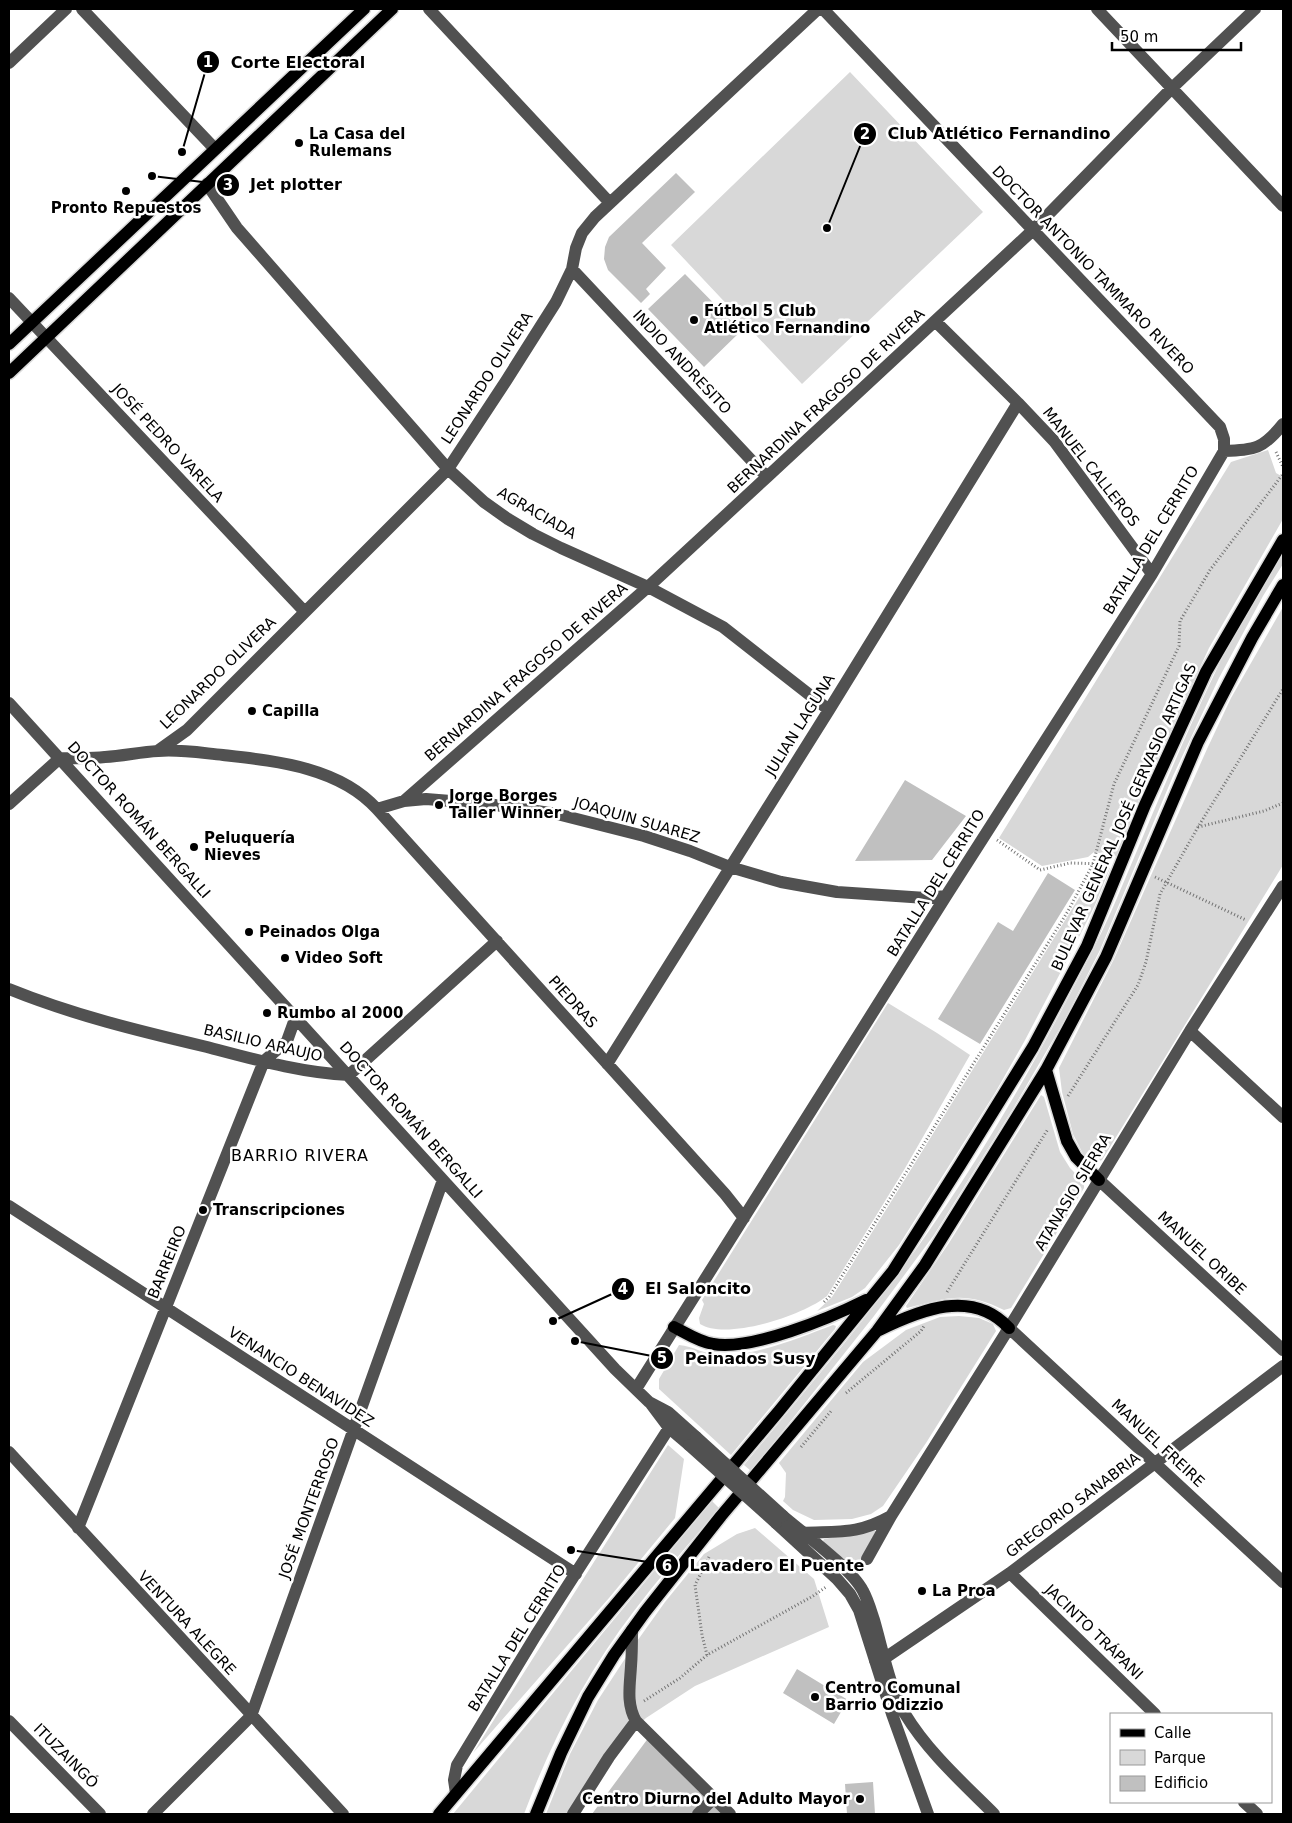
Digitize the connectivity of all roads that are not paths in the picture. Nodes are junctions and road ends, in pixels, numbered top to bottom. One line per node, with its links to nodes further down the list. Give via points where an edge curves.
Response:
1 (66, 9): 10 (street)
2 (82, 9): 12 (street)
3 (364, 9): 12 (main road)
4 (392, 9): 13 (main road)
5 (429, 9): 14 (street)
6 (818, 9): 14 (street, LEONARDO OLIVERA)
7 (823, 9): 16 (street, DOCTOR ANTONIO TAMMARO RIVERO)
8 (1097, 9): 11 (street)
9 (1255, 9): 11 (street, BERNARDINA FRAGOSO DE RIVERA)
10 (9, 63)
11 (1172, 88): 15 (street); 16 (street, BERNARDINA FRAGOSO DE RIVERA)
12 (215, 149): 20 (main road)
13 (207, 184): 21 (main road); 27 (street, AGRACIADA, via 237,228)
14 (610, 203): 17 (street, LEONARDO OLIVERA, via 582,233)
15 (1283, 206)
16 (1032, 231): 19 (street, BERNARDINA FRAGOSO DE RIVERA); 26 (street, DOCTOR ANTONIO TAMMARO RIVERO, via 1220,427)
17 (572, 269): 27 (street, LEONARDO OLIVERA, via 556,302); 28 (street, INDIO ANDRESITO)
18 (9, 298): 20 (street, JOSÉ PEDRO VARELA)
19 (935, 321): 24 (street, MANUEL CALLEROS); 28 (street, BERNARDINA FRAGOSO DE RIVERA)
20 (31, 322): 21 (street, JOSÉ PEDRO VARELA); 22 (main road)
21 (46, 337): 23 (main road); 33 (street, JOSÉ PEDRO VARELA)
22 (9, 344)
23 (9, 373)
24 (1018, 403): 30 (street, MANUEL CALLEROS, via 1054,441); 35 (street, JULIAN LAGUNA)
25 (1283, 424): 26 (street, via 1271,439 1259,446)
26 (1224, 451): 30 (street, BATALLA DEL CERRITO)
27 (448, 468): 32 (street, AGRACIADA, via 484,502 533,534); 33 (street, LEONARDO OLIVERA)
28 (767, 477): 32 (street, BERNARDINA FRAGOSO DE RIVERA)
29 (1283, 540): 57 (main road, BULEVAR GENERAL JOSÉ GERVASIO ARTIGAS, via 1206,672 1145,805 1086,946 1033,1047 893,1271)
30 (1152, 574): 43 (street, BATALLA DEL CERRITO)
31 (1283, 585): 50 (main road, via 1198,742 1106,957)
32 (648, 587): 35 (street, AGRACIADA, via 723,627); 38 (street, BERNARDINA FRAGOSO DE RIVERA)
33 (304, 611): 36 (street, LEONARDO OLIVERA, via 186,730)
34 (9, 703): 37 (street, DOCTOR ROMÁN BERGALLI)
35 (829, 710): 41 (street, JULIAN LAGUNA)
36 (160, 750): 37 (street, via 103,758); 40 (street, via 226,755 297,766 342,782)
37 (60, 758): 39 (street); 46 (street, DOCTOR ROMÁN BERGALLI)
38 (404, 801): 40 (street, JOAQUIN SUAREZ); 41 (street, JOAQUIN SUAREZ, via 426,799 488,804 557,814 644,836)
39 (9, 804)
40 (377, 809): 44 (street, PIEDRAS)
41 (730, 867): 43 (street, JOAQUIN SUAREZ, via 781,882 837,892 926,898); 49 (street, JULIAN LAGUNA)
42 (1283, 886): 47 (street, ATANASIO SIERRA)
43 (946, 896): 56 (street, BATALLA DEL CERRITO)
44 (496, 941): 49 (street, PIEDRAS); 51 (street)
45 (9, 989): 48 (street, BASILIO ARAUJO, via 69,1012)
46 (296, 1016): 48 (street, BARREIRO, via 287,1042); 51 (street, DOCTOR ROMÁN BERGALLI)
47 (1190, 1031): 52 (street); 54 (street, ATANASIO SIERRA)
48 (264, 1061): 51 (street, BASILIO ARAUJO, via 325,1074); 58 (street, BARREIRO)
49 (607, 1064): 56 (street, PIEDRAS)
50 (1046, 1070): 54 (main road, via 1067,1141 1076,1157); 61 (main road, via 925,1265)
51 (349, 1075): 53 (street, DOCTOR ROMÁN BERGALLI)
52 (1283, 1117)
53 (443, 1180): 64 (street, DOCTOR ROMÁN BERGALLI); 67 (street, JOSÉ MONTERROSO)
54 (1099, 1180): 60 (street, ATANASIO SIERRA); 62 (street, MANUEL ORIBE)
55 (9, 1206): 58 (street, VENANCIO BENAVIDEZ)
56 (744, 1218): 59 (street, BATALLA DEL CERRITO)
57 (871, 1298): 59 (main road, via 787,1332 731,1346 711,1344); 85 (main road, BULEVAR GENERAL JOSÉ GERVASIO ARTIGAS)
58 (166, 1308): 67 (street, VENANCIO BENAVIDEZ); 73 (street, BARREIRO)
59 (674, 1327): 64 (street, BATALLA DEL CERRITO)
60 (1009, 1328): 61 (main road, via 988,1311 951,1305 910,1315); 70 (street, MANUEL FREIRE); 71 (street, ATANASIO SIERRA)
61 (877, 1331): 79 (main road, via 721,1516)
62 (1283, 1350)
63 (1283, 1366): 70 (street, GREGORIO SANABRIA)
64 (636, 1389): 65 (street, DOCTOR ROMÁN BERGALLI)
65 (649, 1402): 66 (street, DOCTOR ROMÁN BERGALLI); 68 (street, DOCTOR ROMÁN BERGALLI, via 668,1412)
66 (669, 1428): 68 (street, DOCTOR ROMÁN BERGALLI); 77 (street, BATALLA DEL CERRITO)
67 (354, 1431): 77 (street, VENANCIO BENAVIDEZ); 82 (street, JOSÉ MONTERROSO)
68 (693, 1441): 72 (street, DOCTOR ROMÁN BERGALLI, bridge)
69 (9, 1452): 73 (street, VENTURA ALEGRE)
70 (1156, 1463): 76 (street, GREGORIO SANABRIA); 78 (street, MANUEL FREIRE)
71 (891, 1516): 74 (street, via 849,1532); 75 (street, ATANASIO SIERRA)
72 (779, 1520): 74 (street); 80 (street, via 850,1594)
73 (78, 1528): 82 (street, VENTURA ALEGRE)
74 (802, 1533): 80 (street, via 860,1586 870,1608)
75 (867, 1559)
76 (1010, 1573): 80 (street, GREGORIO SANABRIA); 81 (street, JACINTO TRÁPANI)
77 (576, 1574): 85 (street, BATALLA DEL CERRITO, via 457,1765)
78 (1283, 1582)
79 (632, 1630): 83 (street, via 629,1690); 92 (main road, via 588,1696)
80 (880, 1659): 96 (street); 97 (street, via 904,1713 926,1744)
81 (1154, 1713)
82 (251, 1716): 89 (street, JOSÉ MONTERROSO); 90 (street, VENTURA ALEGRE)
83 (635, 1719): 86 (street); 93 (street)
84 (9, 1721): 88 (street, ITUZAINGÓ)
85 (456, 1793): 91 (main road, BULEVAR GENERAL JOSÉ GERVASIO ARTIGAS)
86 (714, 1798): 94 (street); 95 (street)
87 (1245, 1803): 98 (street)
88 (100, 1814)
89 (153, 1814)
90 (343, 1814)
91 (439, 1814)
92 (536, 1814)
93 (573, 1814)
94 (698, 1814)
95 (730, 1814)
96 (928, 1814)
97 (994, 1814)
98 (1257, 1814)

